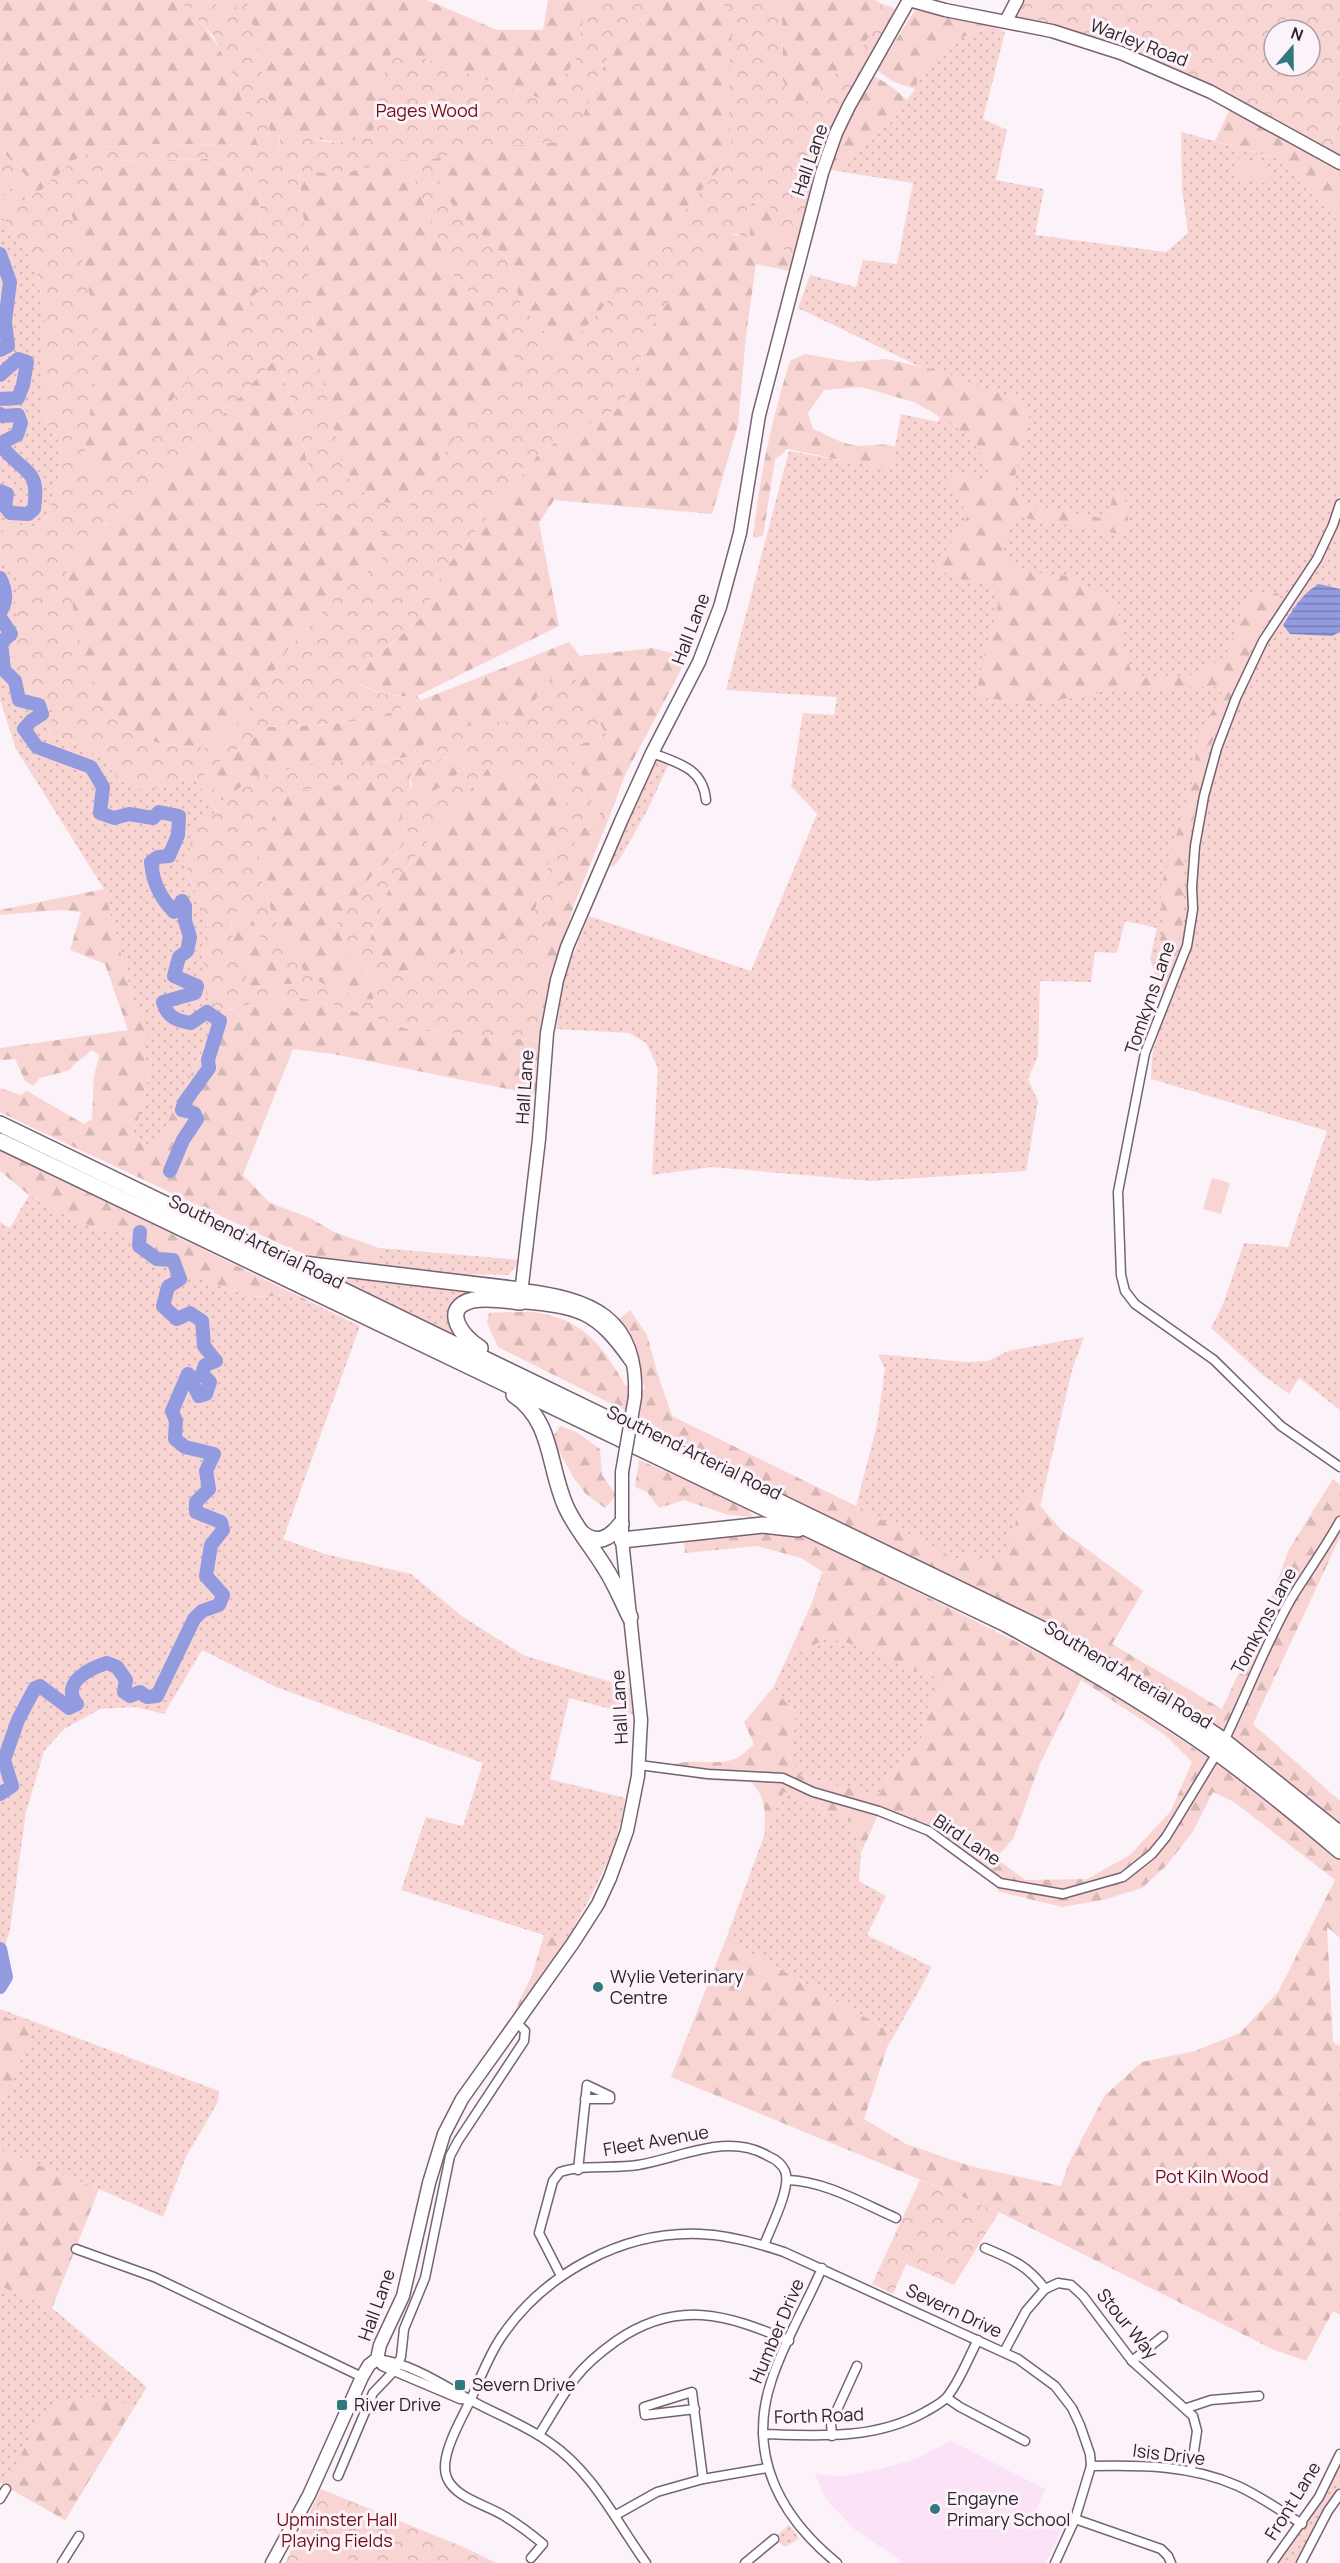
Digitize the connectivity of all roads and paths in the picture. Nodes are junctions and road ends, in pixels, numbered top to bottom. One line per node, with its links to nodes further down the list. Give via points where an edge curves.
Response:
1 (909, 0): 3 (street, Warley Road); 6 (street, Hall Lane, via 858,89 829,151 759,415 729,578 699,662)
2 (1017, 0): 3 (street)
3 (1006, 21): 4 (street, Warley Road, via 1082,39 1181,78)
4 (1340, 164)
5 (1340, 504): 17 (street, Tomkyns Lane, via 1317,559 1263,641 1217,748 1195,846 1193,909 1187,946 1145,1053 1118,1192 1122,1275 1125,1291 1135,1305 1214,1359 1281,1425)
6 (652, 753): 7 (street, via 697,774); 11 (street, Hall Lane, via 567,947 553,997)
7 (706, 800)
8 (0, 1124): 10 (highway, Southend Arterial Road)
9 (0, 1141): 15 (highway, Southend Arterial Road)
10 (271, 1255): 13 (highway, via 327,1268); 16 (highway, Southend Arterial Road)
11 (524, 1274): 12 (street, via 530,1286); 13 (street, Hall Lane)
12 (542, 1293): 13 (street, Hall Lane); 14 (street, Hall Lane, via 579,1301 602,1314 622,1335)
13 (521, 1296): 14 (street, via 585,1313 607,1330); 16 (highway, via 469,1301 457,1312 456,1324 474,1345)
14 (631, 1361): 20 (street, Hall Lane, bridge, via 635,1396 622,1472)
15 (476, 1369): 19 (highway, via 525,1402 537,1416 560,1493); 21 (highway, Southend Arterial Road)
16 (554, 1392): 23 (highway, Southend Arterial Road, via 1044,1630 1160,1697)
17 (1340, 1467)
18 (1340, 1521): 23 (street, Tomkyns Lane, via 1272,1636)
19 (579, 1530): 20 (highway, via 588,1539 600,1540); 22 (highway, via 606,1569)
20 (622, 1532): 21 (highway, via 763,1525); 22 (street, Hall Lane)
21 (818, 1534): 23 (highway, Southend Arterial Road, via 1006,1624)
22 (630, 1617): 24 (street, Hall Lane, via 641,1720)
23 (1221, 1747): 24 (street, Bird Lane, via 1152,1854 1123,1877 1063,1894 1000,1883 929,1831 783,1778); 25 (highway, Southend Arterial Road); 26 (highway, Southend Arterial Road)
24 (639, 1765): 27 (street, Hall Lane, via 627,1832 606,1887 573,1943)
25 (1340, 1834)
26 (1340, 1851)
27 (516, 2022): 42 (street, Hall Lane, via 462,2099 444,2134 403,2296); 45 (street, Hall Lane, via 525,2031 524,2041 450,2156 425,2278 404,2329)
28 (585, 2099): 29 (street)
29 (578, 2170): 30 (street, Fleet Avenue, via 638,2165 729,2146 766,2154 781,2165); 36 (street, Fleet Avenue, via 566,2170 556,2176 539,2225 541,2240)
30 (787, 2180): 31 (street, via 833,2190); 32 (street)
31 (896, 2218)
32 (764, 2245): 35 (street, Severn Drive); 36 (street, Severn Drive, via 714,2235 669,2235 622,2246)
33 (986, 2248): 37 (street, via 1030,2270)
34 (76, 2249): 46 (street, via 154,2277)
35 (822, 2268): 39 (street, Severn Drive); 40 (street, Humber Drive)
36 (561, 2276): 49 (street, Severn Drive, via 525,2306 501,2336)
37 (1045, 2289): 41 (street, via 1026,2311); 43 (street, Stour Way, via 1058,2283 1076,2288)
38 (1163, 2336): 43 (street)
39 (978, 2340): 41 (street, Severn Drive); 48 (street, Forth Road)
40 (789, 2341): 52 (street, Humber Drive, via 769,2388); 53 (street, via 721,2317 680,2314 657,2319 622,2337 584,2367)
41 (1004, 2352): 57 (street, Severn Drive, via 1046,2378 1064,2397 1080,2425)
42 (376, 2359): 45 (street, via 382,2366); 46 (street, Hall Lane)
43 (1132, 2361): 50 (street, Stour Way)
44 (857, 2366): 54 (street, via 831,2423)
45 (396, 2367): 49 (street, via 460,2399); 60 (street, via 373,2393)
46 (362, 2377): 72 (street, Hall Lane, via 309,2495)
47 (1259, 2396): 50 (street, via 1211,2400)
48 (947, 2398): 54 (street, Forth Road, via 897,2424); 55 (street)
49 (471, 2400): 53 (street); 70 (street, Severn Drive, via 445,2458 445,2473 453,2488 507,2517 543,2544)
50 (1187, 2408): 59 (street, via 1197,2431)
51 (695, 2409): 51 (street, via 692,2392 644,2407 645,2415); 61 (street)
52 (763, 2434): 54 (street, Forth Road); 58 (street, Humber Drive)
53 (539, 2435): 65 (street, via 579,2468)
54 (832, 2436)
55 (1025, 2441)
56 (1340, 2454): 67 (street, Front Lane)
57 (1092, 2466): 59 (street, Isis Drive, via 1140,2465); 66 (street)
58 (767, 2468): 61 (street); 75 (street, Humber Drive, via 771,2482 794,2519)
59 (1191, 2471): 67 (street, Isis Drive, via 1242,2488)
60 (338, 2476)
61 (703, 2479): 65 (street, via 657,2492)
62 (6, 2489): 64 (street)
63 (1340, 2493): 79 (street)
64 (0, 2499)
65 (616, 2515): 73 (street)
66 (1075, 2519): 76 (street); 77 (street, via 1161,2549)
67 (1302, 2524): 78 (street, Front Lane)
68 (79, 2536): 71 (street)
69 (774, 2538): 74 (street)
70 (531, 2558)
71 (62, 2563)
72 (272, 2563)
73 (646, 2563)
74 (745, 2563)
75 (837, 2563)
76 (1055, 2563)
77 (1171, 2563)
78 (1272, 2563)
79 (1301, 2563)

